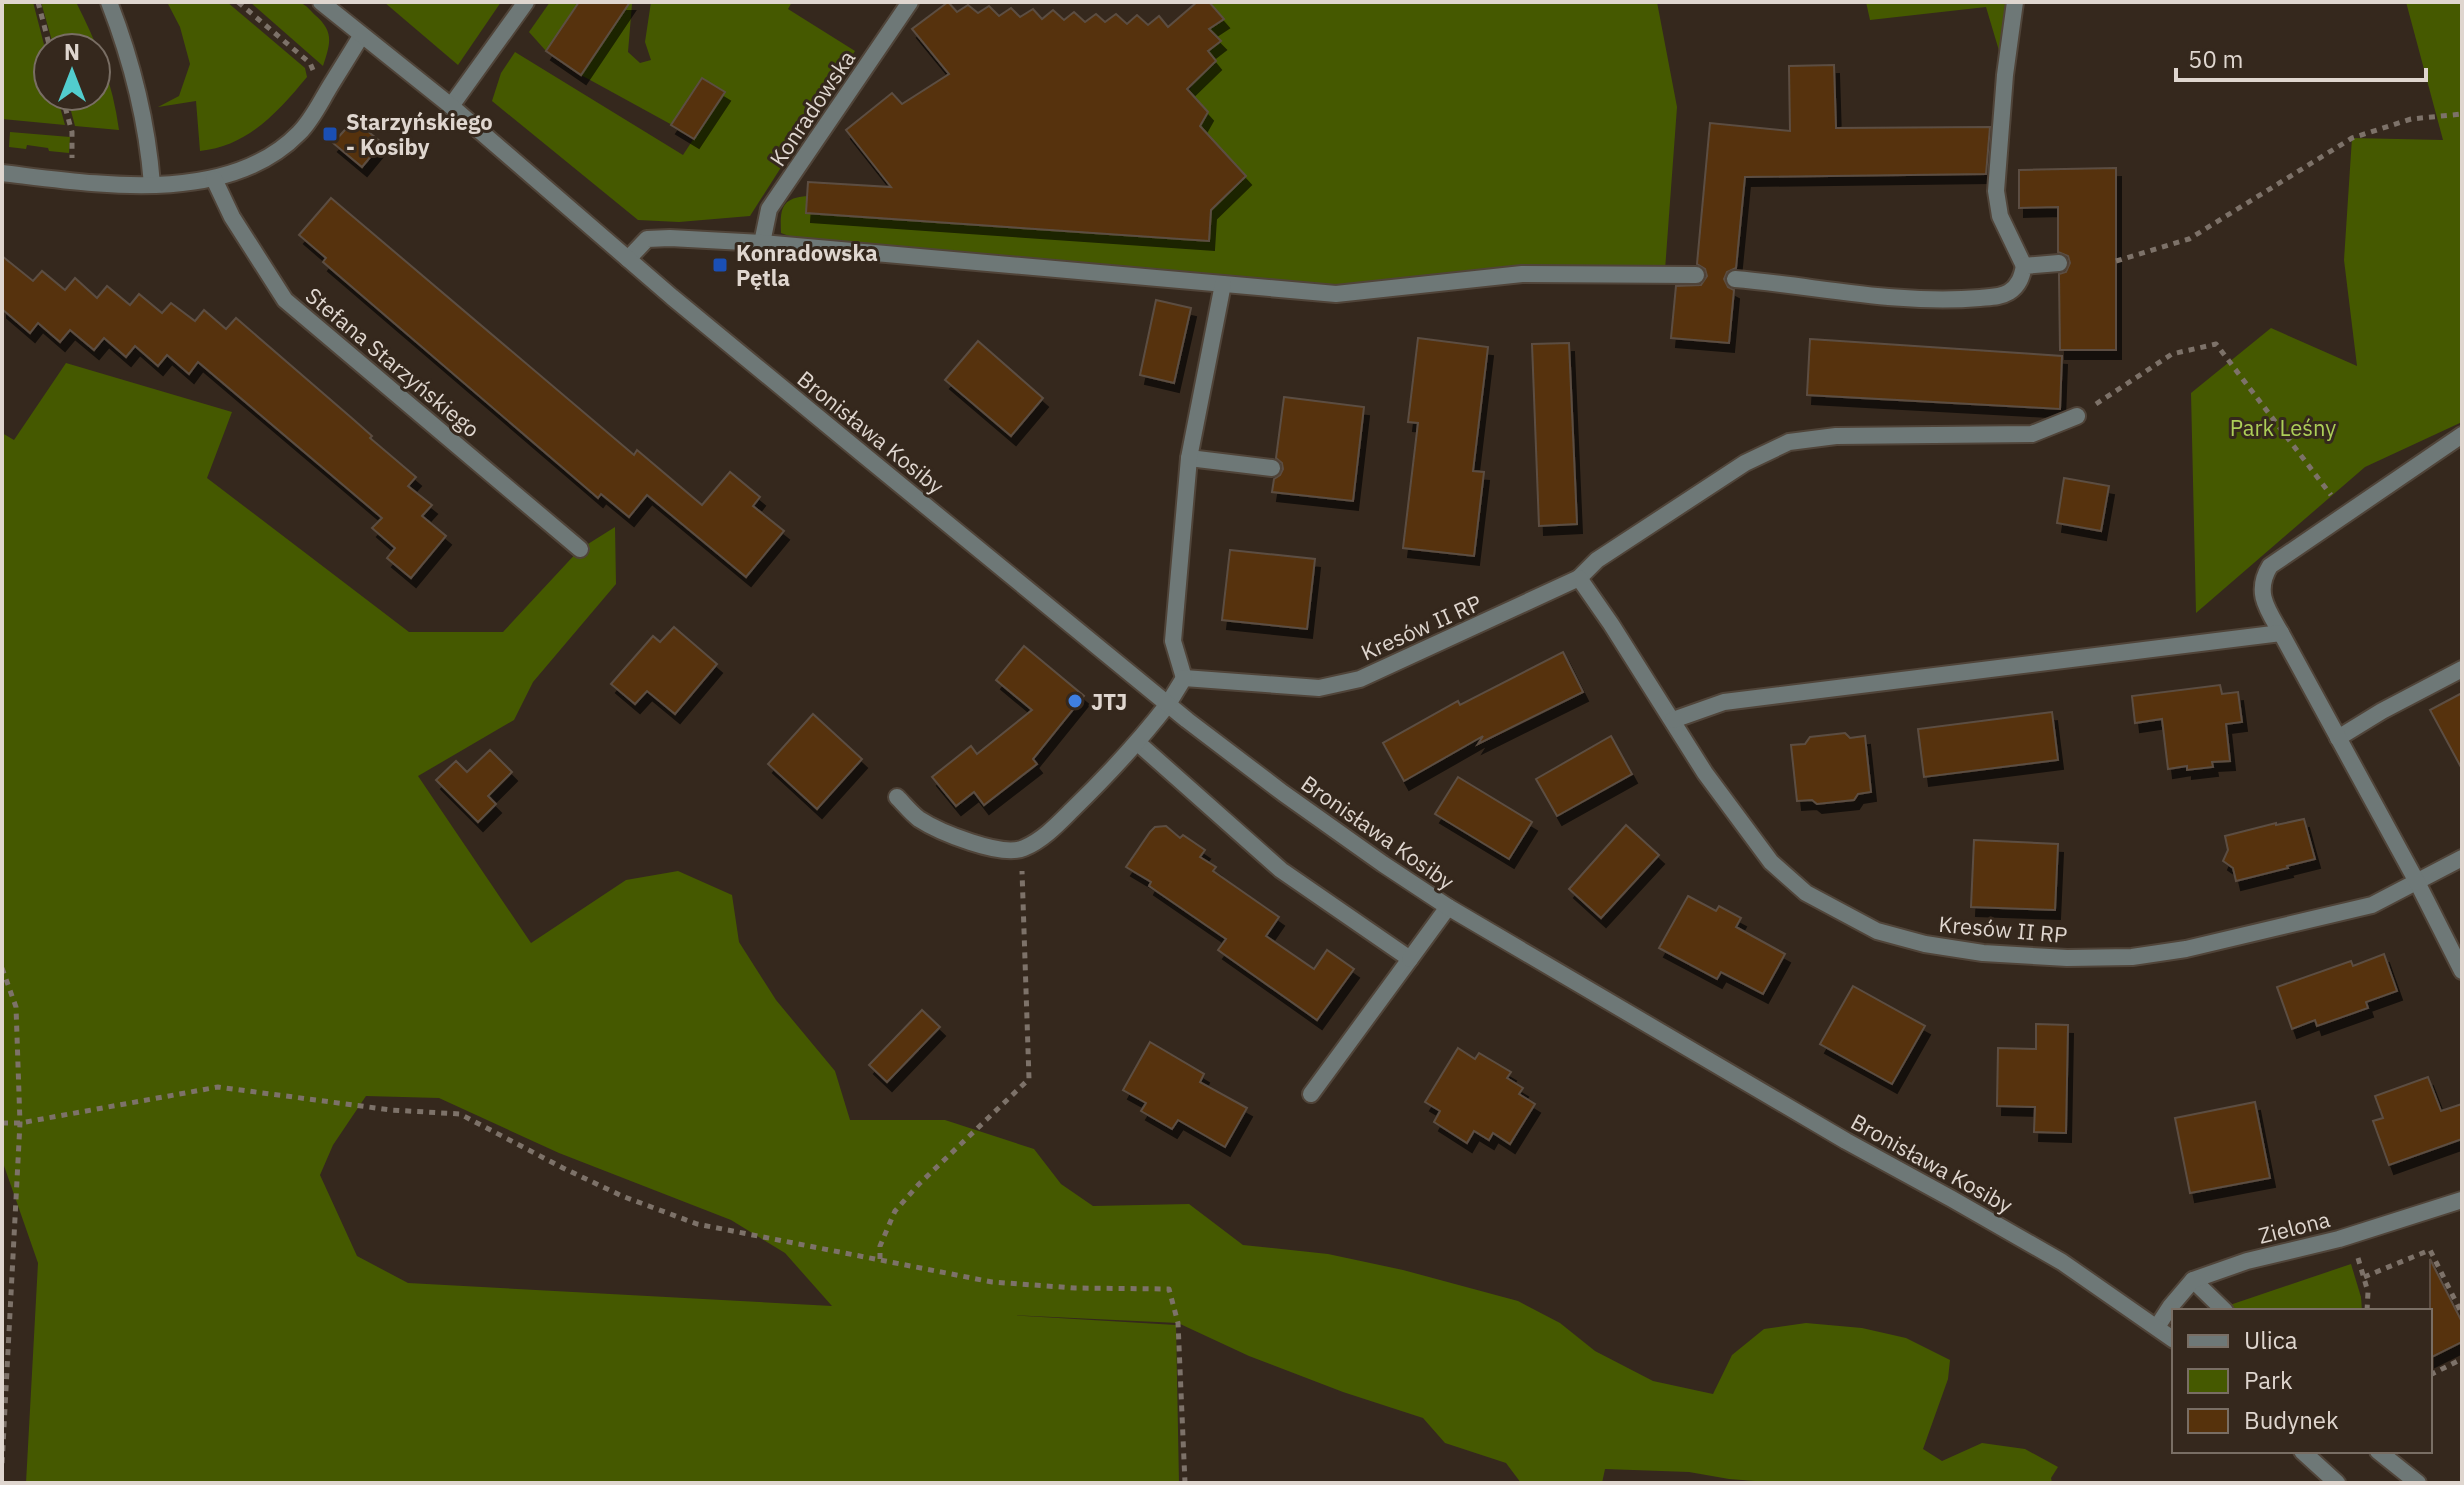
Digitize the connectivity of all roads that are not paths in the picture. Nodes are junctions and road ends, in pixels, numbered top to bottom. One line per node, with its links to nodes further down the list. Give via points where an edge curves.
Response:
1 (109, 2): 10 (street, via 142,109)
2 (321, 2): 6 (street, Bronisława Kosiby)
3 (526, 2): 7 (street)
4 (910, 2): 11 (street, Konradowska, via 769,209)
5 (2015, 2): 14 (street, via 1996,191 2000,216)
6 (361, 36): 7 (street, Bronisława Kosiby); 9 (street, via 300,132 245,170)
7 (451, 106): 12 (street, Bronisława Kosiby)
8 (2, 173): 10 (street)
9 (214, 179): 10 (street); 22 (street, Stefana Starzyńskiego, via 285,300)
10 (152, 184)
11 (762, 243): 12 (street, via 647,239); 17 (street)
12 (628, 259): 27 (street, Bronisława Kosiby)
13 (2059, 263): 14 (street)
14 (2024, 266): 16 (street, via 2007,294 1961,299 1874,297)
15 (1696, 275): 17 (street, via 1522,274 1336,294)
16 (1735, 279)
17 (1223, 284): 20 (street)
18 (2077, 416): 23 (street, via 2032,434 1836,436 1789,442 1733,471 1597,560)
19 (2462, 435): 24 (street, via 2270,566 2262,579 2267,608)
20 (1189, 458): 21 (street); 26 (street, via 1173,641)
21 (1272, 468)
22 (580, 549)
23 (1579, 578): 26 (street, Kresów II RP, via 1360,679 1319,688); 28 (street, Kresów II RP)
24 (2281, 633): 28 (street, via 1724,702); 29 (street)
25 (2462, 669): 29 (street)
26 (1184, 678): 27 (street)
27 (1168, 704): 30 (street); 34 (street, Bronisława Kosiby, via 1283,793)
28 (1673, 720): 33 (street, Kresów II RP, via 1771,862 1806,893 1844,915 1925,944 1983,953 2132,957 2372,905)
29 (2338, 738): 33 (street)
30 (1138, 743): 31 (street, via 1046,835 1021,850 980,846 949,834 919,819); 35 (street, via 1281,870)
31 (897, 797)
32 (2462, 858): 33 (street, Kresów II RP)
33 (2417, 882): 36 (street)
34 (1448, 907): 35 (street); 41 (street, Bronisława Kosiby, via 2062,1262)
35 (1410, 959): 37 (street)
36 (2462, 971)
37 (1311, 1094)
38 (2462, 1200): 39 (street, Zielona)
39 (2193, 1280): 40 (street); 41 (street)
40 (2223, 1309)
41 (2157, 1327): 42 (street, Bronisława Kosiby)
42 (2172, 1338)
43 (2304, 1453): 45 (street)
44 (2380, 1453): 46 (street)
45 (2337, 1483)
46 (2418, 1483)

